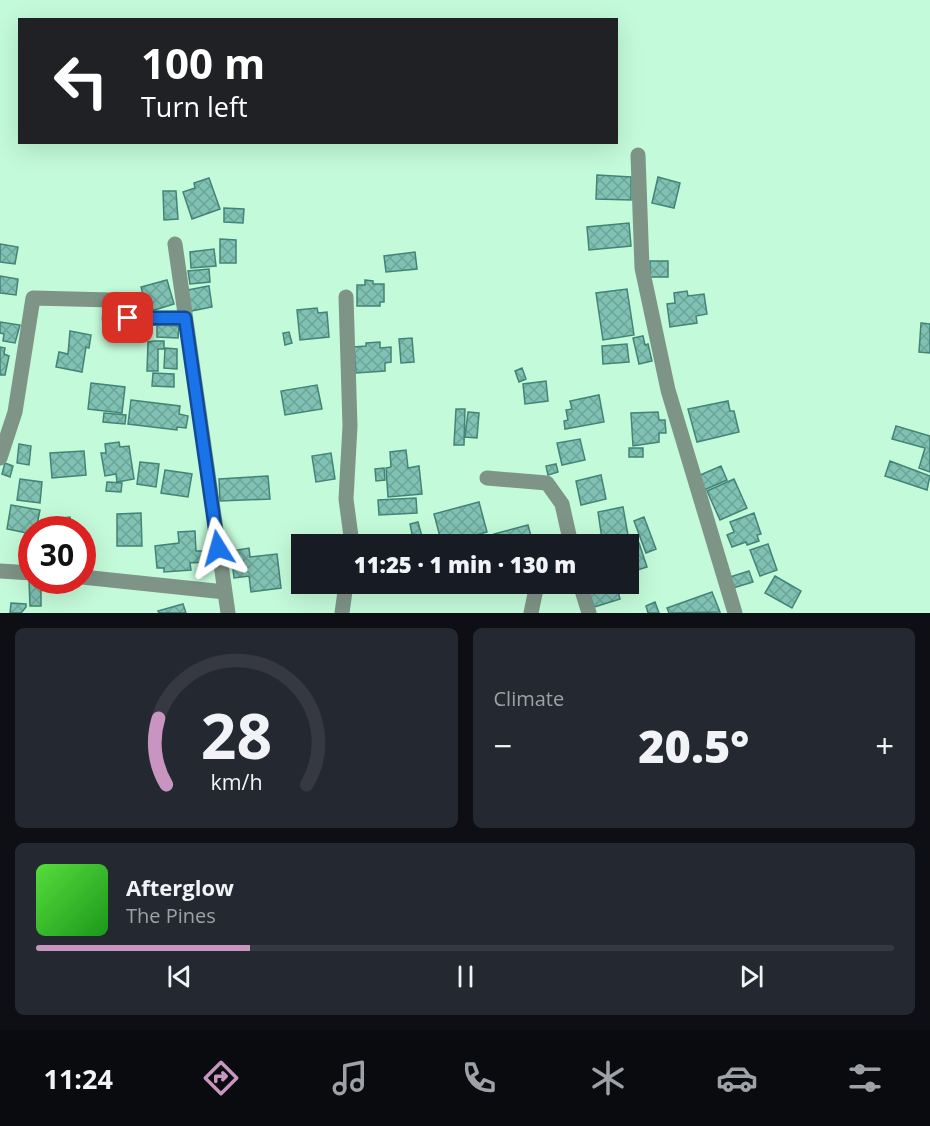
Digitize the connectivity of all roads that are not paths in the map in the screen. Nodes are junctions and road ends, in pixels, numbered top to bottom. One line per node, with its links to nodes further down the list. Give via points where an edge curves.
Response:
1 (638, 155): 20 (street, via 642,268 668,390)
2 (176, 244): 4 (street)
3 (346, 297): 7 (street, via 350,426 346,500)
4 (185, 318): 5 (street, via 109,319 112,300 33,298 15,412); 12 (street)
5 (0, 458)
6 (487, 478): 8 (street, via 547,483 562,504)
7 (351, 534)
8 (569, 534)
9 (0, 571): 10 (street)
10 (18, 572)
11 (96, 578): 12 (street)
12 (225, 592): 16 (street)
13 (345, 594): 17 (street)
14 (535, 594): 18 (street)
15 (583, 594): 19 (street)
16 (228, 613)
17 (342, 613)
18 (531, 613)
19 (589, 613)
20 (735, 613)

